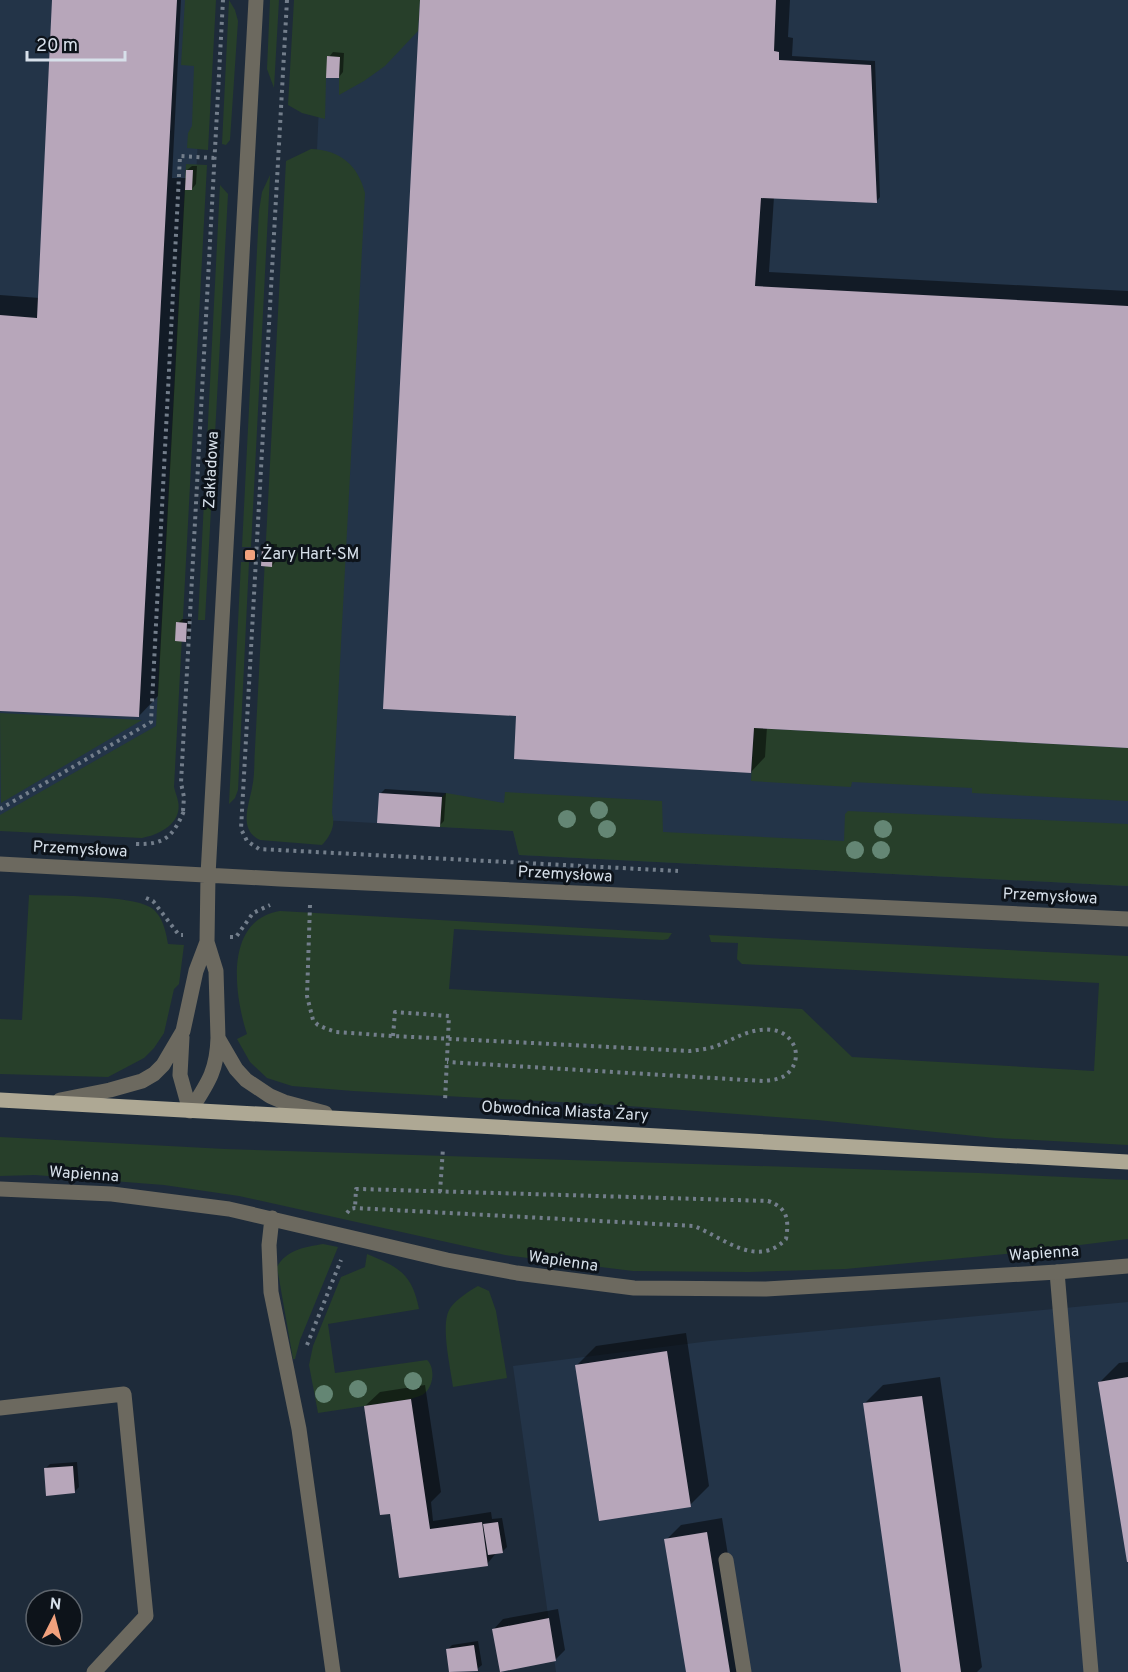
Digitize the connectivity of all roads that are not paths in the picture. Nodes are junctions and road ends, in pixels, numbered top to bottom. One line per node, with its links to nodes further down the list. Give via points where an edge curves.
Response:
1 (256, 0): 3 (street, Zakładowa)
2 (0, 864): 3 (street, Przemysłowa)
3 (208, 875): 4 (street, Przemysłowa); 5 (street, Zakładowa)
4 (1128, 919)
5 (208, 939): 6 (street, Zakładowa, via 196,971); 7 (street, Zakładowa, via 216,971)
6 (183, 1031): 9 (street, Zakładowa, via 163,1065 142,1081); 10 (street, Zakładowa, via 180,1075)
7 (218, 1038): 10 (street, Zakładowa, via 213,1074); 11 (street, Zakładowa, via 236,1069 257,1089 284,1102)
8 (0, 1100): 9 (main road, Obwodnica Miasta Żary)
9 (51, 1102): 10 (main road, Obwodnica Miasta Żary)
10 (190, 1111): 11 (main road, Obwodnica Miasta Żary)
11 (336, 1116): 12 (main road, Obwodnica Miasta Żary)
12 (1128, 1162)
13 (0, 1189): 14 (street, Wapienna, via 112,1194)
14 (272, 1218): 16 (street, Wapienna, via 447,1260 633,1288 766,1289); 20 (street, via 271,1292 299,1429)
15 (1128, 1266): 16 (street, Wapienna)
16 (1057, 1272): 22 (street)
17 (0, 1408): 19 (street, via 124,1394 146,1616)
18 (726, 1560): 21 (street)
19 (94, 1672)
20 (333, 1672)
21 (744, 1672)
22 (1091, 1672)

